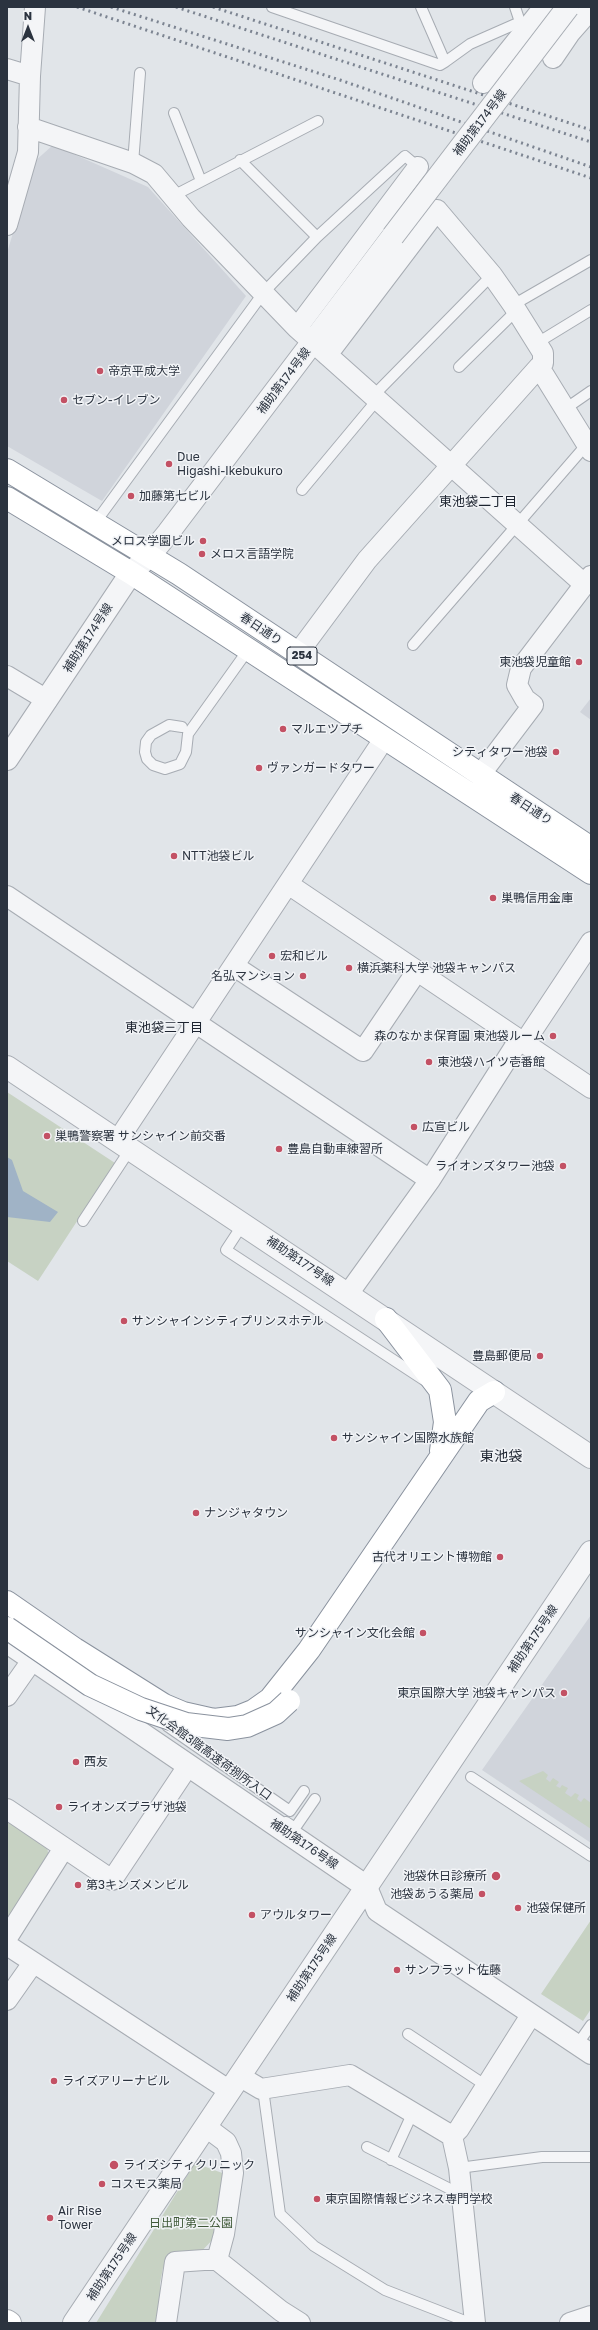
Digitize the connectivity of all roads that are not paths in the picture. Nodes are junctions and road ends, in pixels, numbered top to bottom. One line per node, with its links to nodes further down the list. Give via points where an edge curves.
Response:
1 (35, 7): 16 (street)
2 (272, 7): 8 (lane)
3 (421, 7): 13 (lane)
4 (515, 7): 9 (lane)
5 (544, 7): 9 (street)
6 (568, 7): 35 (street, 補助第174号線, bridge, via 393,236)
7 (591, 9): 11 (street)
8 (296, 12): 13 (lane, via 433,63 440,65)
9 (522, 27): 13 (lane, via 470,44); 17 (street)
10 (591, 30): 11 (street)
11 (570, 33): 12 (street)
12 (553, 58)
13 (445, 62)
14 (7, 69): 16 (street)
15 (140, 73): 22 (lane)
16 (30, 76): 20 (street)
17 (482, 83)
18 (174, 113): 24 (lane)
19 (318, 121): 21 (lane)
20 (28, 127): 22 (street); 26 (street, via 28,152)
21 (240, 160): 24 (lane); 27 (lane)
22 (133, 163): 25 (street, via 154,174)
23 (418, 167): 27 (lane, via 405,156); 33 (street)
24 (201, 181): 25 (lane)
25 (172, 196): 30 (street)
26 (7, 225)
27 (317, 237): 30 (lane)
28 (591, 260): 31 (lane)
29 (492, 275): 31 (street); 35 (street, via 437,210); 39 (lane, via 377,392)
30 (264, 292): 33 (street, via 267,299); 46 (lane)
31 (514, 308): 34 (street); 36 (lane)
32 (591, 310): 34 (lane)
33 (297, 328): 35 (street)
34 (537, 343): 37 (street, via 544,359)
35 (320, 349): 39 (street); 48 (street, 補助第174号線)
36 (459, 367)
37 (539, 367): 40 (street); 42 (street)
38 (591, 391): 40 (lane)
39 (377, 400): 42 (street); 44 (lane)
40 (565, 408): 41 (street)
41 (589, 448): 47 (lane)
42 (450, 465): 47 (street); 53 (street, via 367,560)
43 (7, 470): 46 (main road, 春日通り / 254)
44 (302, 490)
45 (7, 498): 49 (main road, 春日通り / 254)
46 (95, 523): 48 (main road, 春日通り / 254)
47 (516, 525): 50 (street); 51 (lane)
48 (150, 555): 49 (street, 補助第174号線); 53 (main road, 春日通り / 254)
49 (131, 573): 52 (main road, 春日通り / 254); 55 (street, 補助第174号線)
50 (588, 580): 59 (street, via 521,668 517,685 532,705)
51 (413, 644)
52 (248, 650): 56 (lane, via 188,734 186,752 180,764 165,769 153,765 145,752 146,742 151,734 169,725); 57 (main road, 春日通り / 254)
53 (298, 653): 59 (main road, 春日通り / 254)
54 (7, 676): 55 (street)
55 (47, 700): 58 (street, 補助第174号線)
56 (182, 728)
57 (384, 739): 61 (main road, 春日通り / 254); 62 (street)
58 (7, 759)
59 (480, 775): 60 (main road, 春日通り / 254)
60 (591, 848)
61 (591, 873)
62 (288, 884): 65 (street); 66 (street)
63 (7, 896): 67 (street)
64 (591, 942): 68 (street)
65 (234, 966): 66 (street, via 363,1052); 67 (street)
66 (417, 971): 68 (street)
67 (196, 1022): 71 (street); 72 (street)
68 (521, 1041): 70 (street); 72 (street)
69 (7, 1067): 71 (street, 補助第177号線)
70 (591, 1088)
71 (125, 1144): 73 (lane); 74 (street, 補助第177号線)
72 (430, 1180): 75 (street)
73 (83, 1222)
74 (243, 1224): 75 (street, 補助第177号線); 77 (lane, via 226,1250)
75 (348, 1294): 76 (street, 補助第177号線)
76 (386, 1319): 77 (main road); 78 (street, 補助第177号線)
77 (440, 1390): 80 (main road, via 446,1422)
78 (494, 1392): 79 (street, 補助第177号線); 80 (main road, via 479,1401); 89 (main road, via 490,1406)
79 (591, 1457)
80 (440, 1458): 89 (main road, via 309,1650)
81 (591, 1552): 97 (street, 補助第175号線)
82 (7, 1602): 85 (main road)
83 (7, 1628): 87 (main road, bridge)
84 (7, 1642): 86 (street, 補助第176号線)
85 (75, 1649): 89 (main road, via 164,1705 198,1718 214,1720 238,1717); 92 (lane, 文化会館3階高速荷捌所入口, bridge, via 166,1726 290,1811)
86 (33, 1660): 88 (street); 90 (street, 補助第176号線)
87 (90, 1685): 89 (main road, bridge, via 158,1715 208,1728 228,1729 260,1721 276,1713); 93 (lane, bridge, via 295,1828)
88 (7, 1696)
89 (280, 1700)
90 (188, 1766): 95 (street, via 112,1880); 97 (street, 補助第176号線)
91 (471, 1777): 96 (lane)
92 (304, 1791)
93 (315, 1799)
94 (7, 1809): 95 (street)
95 (64, 1848): 98 (street)
96 (591, 1856)
97 (367, 1887): 102 (street, via 377,1911); 106 (street, 補助第175号線)
98 (7, 1938)
99 (7, 1945): 100 (street)
100 (33, 1963): 101 (street); 106 (street)
101 (7, 2000)
102 (531, 2015): 105 (street); 107 (street)
103 (591, 2025): 105 (lane)
104 (408, 2034): 107 (lane)
105 (584, 2050)
106 (234, 2084): 108 (street); 110 (street, 補助第175号線)
107 (485, 2086): 111 (street)
108 (263, 2089): 109 (street, via 350,2075); 124 (lane, via 280,2214 314,2246 385,2290)
109 (413, 2112): 111 (street); 114 (lane)
110 (206, 2127): 117 (street, via 226,2142 231,2153 232,2172 224,2234); 121 (street, 補助第175号線)
111 (452, 2136): 115 (street)
112 (367, 2147): 114 (lane)
113 (591, 2157): 115 (lane, via 542,2157)
114 (392, 2160): 116 (lane)
115 (459, 2168): 116 (street)
116 (462, 2195): 125 (street)
117 (217, 2260): 122 (street, via 175,2262); 123 (street)
118 (591, 2316): 126 (street)
119 (7, 2321): 120 (main road)
120 (10, 2323)
121 (74, 2323)
122 (166, 2323)
123 (300, 2323)
124 (470, 2323)
125 (475, 2323)
126 (570, 2323)

